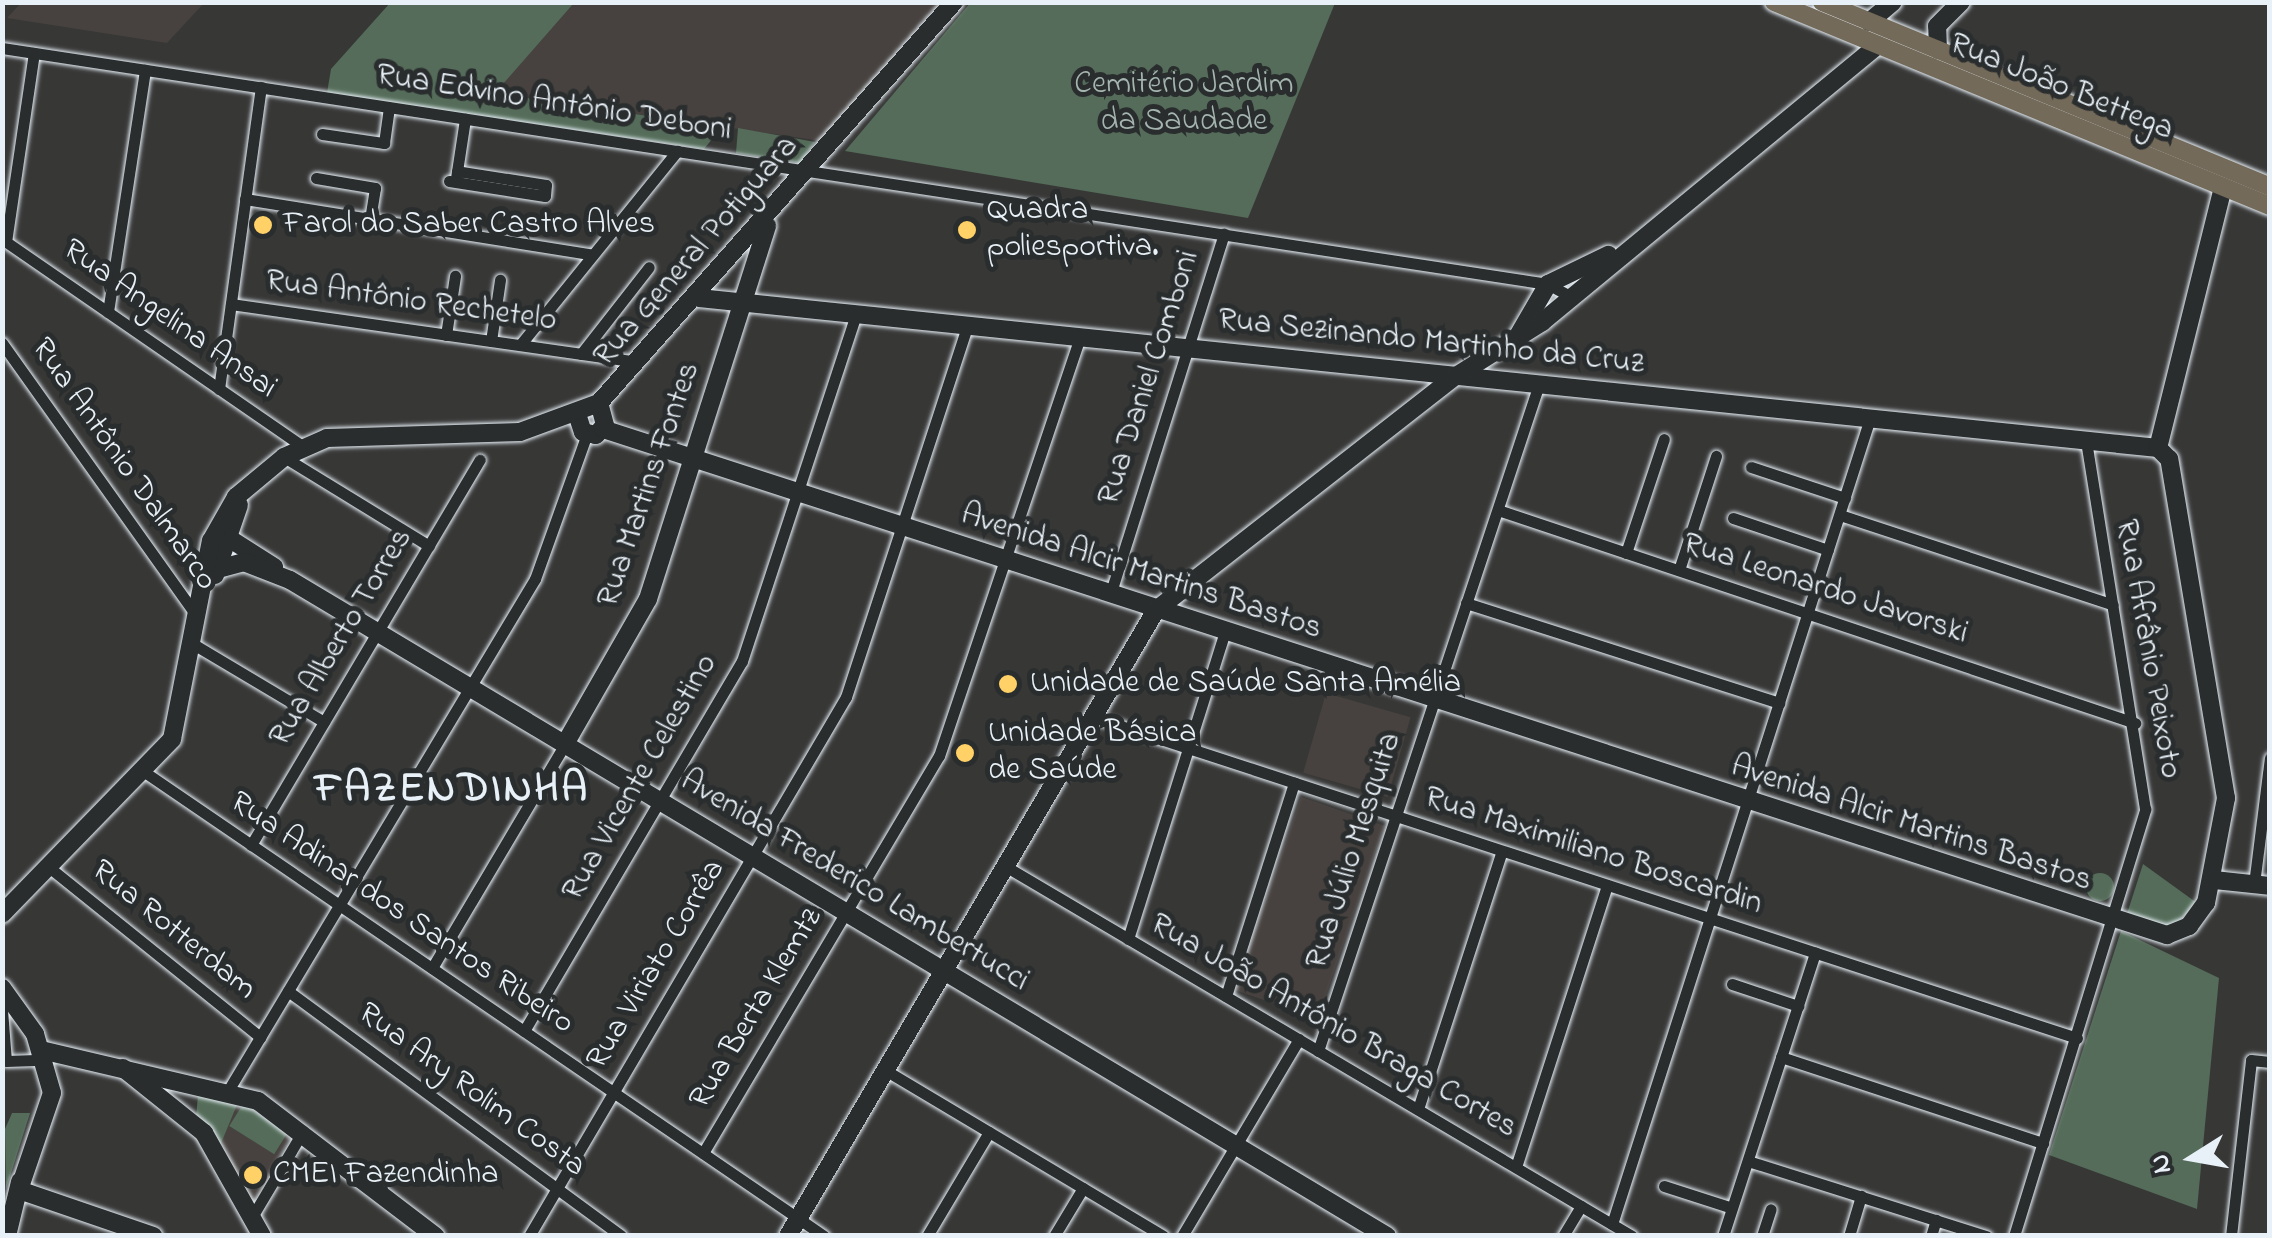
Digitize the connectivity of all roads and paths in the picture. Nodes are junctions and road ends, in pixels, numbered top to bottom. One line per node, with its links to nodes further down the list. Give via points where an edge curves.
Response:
1 (954, 2): 18 (street, Rua General Potiguara)
2 (1774, 2): 5 (main road, Rua João Bettega)
3 (1893, 2): 6 (street)
4 (1960, 2): 9 (street, via 1937,26)
5 (1828, 12): 6 (main road, Rua João Bettega); 7 (main road, Rua João Bettega)
6 (1869, 22): 9 (main road, Rua João Bettega)
7 (1878, 45): 13 (main road, Rua João Bettega); 29 (street)
8 (2, 48): 10 (street, Rua Edvino Antônio Deboni)
9 (1938, 50): 13 (main road, Rua João Bettega)
10 (34, 53): 11 (street, Rua Edvino Antônio Deboni); 28 (street)
11 (145, 70): 12 (street, Rua Edvino Antônio Deboni); 39 (street)
12 (261, 87): 14 (street, Rua Edvino Antônio Deboni); 24 (street)
13 (2024, 95): 19 (main road, Rua João Bettega)
14 (389, 107): 15 (street, Rua Edvino Antônio Deboni); 16 (street, via 384,143)
15 (465, 118): 17 (street, Rua Edvino Antônio Deboni); 21 (street)
16 (322, 134)
17 (677, 151): 18 (street, Rua Edvino Antônio Deboni); 30 (street)
18 (808, 171): 25 (street, Rua General Potiguara); 27 (street, Rua Edvino Antônio Deboni)
19 (2205, 171): 22 (main road, Rua João Bettega); 23 (main road, Rua João Bettega)
20 (316, 178): 26 (street, via 375,188)
21 (454, 178): 21 (street, via 545,196 546,185)
22 (2223, 188): 23 (main road, Rua João Bettega); 61 (street)
23 (2267, 196)
24 (246, 198): 26 (street); 38 (street)
25 (770, 215): 36 (street, Rua General Potiguara); 37 (street, Rua Martins Fontes)
26 (370, 219): 30 (street)
27 (1224, 234): 34 (street, Rua Edvino Antônio Deboni); 48 (street, Rua Daniel Comboni)
28 (4, 240): 39 (street, Rua Angelina Ansai)
29 (1623, 250): 34 (street); 35 (street)
30 (593, 255): 47 (street)
31 (649, 267): 49 (street)
32 (455, 276): 42 (street)
33 (500, 280): 44 (street)
34 (1548, 284): 35 (street, Rua Edvino Antônio Deboni); 45 (street)
35 (1568, 296): 45 (street)
36 (698, 298): 37 (street, Rua Sezinando Martinho da Cruz); 50 (street, Rua General Potiguara)
37 (743, 303): 40 (street, Rua Sezinando Martinho da Cruz); 64 (street, Rua Martins Fontes)
38 (231, 304): 42 (street, Rua Antônio Rechetelo); 53 (street)
39 (108, 312): 53 (street, Rua Angelina Ansai)
40 (856, 314): 41 (street, Rua Sezinando Martinho da Cruz); 68 (street, Rua Vicente Celestino)
41 (967, 326): 43 (street, Rua Sezinando Martinho da Cruz); 73 (street, Rua Viriato Corrêa)
42 (446, 335): 44 (street, Rua Antônio Rechetelo)
43 (1080, 338): 48 (street, Rua Sezinando Martinho da Cruz); 78 (street, Rua Berta Klemtz)
44 (491, 342): 47 (street, Rua Antônio Rechetelo)
45 (1515, 342): 51 (street)
46 (2, 343): 87 (street, Rua Antônio Dalmarco)
47 (520, 346): 49 (street, Rua Antônio Rechetelo)
48 (1189, 348): 51 (street, Rua Sezinando Martinho da Cruz); 82 (street, Rua Daniel Comboni)
49 (581, 354): 50 (street, Rua Antônio Rechetelo)
50 (642, 363): 54 (street, Rua General Potiguara)
51 (1456, 376): 52 (street, Rua Sezinando Martinho da Cruz); 85 (street)
52 (1539, 384): 56 (street, Rua Sezinando Martinho da Cruz); 70 (street, Rua Júlio Mesquita)
53 (219, 389): 60 (street, Rua Angelina Ansai)
54 (600, 402): 55 (street, Rua General Potiguara); 57 (street)
55 (577, 414): 57 (street); 60 (street, Rua General Potiguara, via 506,434 356,434)
56 (1870, 418): 59 (street, Rua Sezinando Martinho da Cruz); 69 (street)
57 (595, 432): 64 (street, Avenida Alcir Martins Bastos); 91 (street, via 542,563)
58 (1664, 439): 77 (street)
59 (2086, 440): 61 (street, Rua Sezinando Martinho da Cruz); 84 (street, Rua Afrânio Peixoto)
60 (304, 447): 63 (street, Rua General Potiguara)
61 (2158, 448): 110 (street, via 2169,459 2223,756)
62 (1716, 456): 80 (street)
63 (284, 457): 67 (street, Rua General Potiguara); 75 (street)
64 (694, 459): 68 (street, Avenida Alcir Martins Bastos); 97 (street, Rua Martins Fontes, via 648,599)
65 (480, 460): 75 (street, Rua Alberto Torres)
66 (1752, 467): 69 (street)
67 (257, 478): 74 (street, Rua General Potiguara); 79 (street, Rua General Potiguara, via 220,518)
68 (797, 493): 73 (street, Avenida Alcir Martins Bastos); 102 (street, Rua Vicente Celestino, via 744,656)
69 (1845, 498): 71 (street)
70 (1498, 510): 77 (street, Rua Leonardo Javorski); 83 (street, Rua Júlio Mesquita)
71 (1840, 515): 76 (street); 84 (street)
72 (1733, 518): 76 (street)
73 (902, 527): 78 (street, Avenida Alcir Martins Bastos); 107 (street, Rua Viriato Corrêa, via 846,696)
74 (226, 538): 79 (street, Rua General Potiguara); 81 (street, Avenida Frederico Lambertucci)
75 (429, 546): 88 (street, Rua Alberto Torres)
76 (1828, 550): 86 (street)
77 (1626, 553): 80 (street, Rua Leonardo Javorski)
78 (1004, 560): 82 (street, Avenida Alcir Martins Bastos); 114 (street, Rua Berta Klemtz, via 939,756)
79 (212, 564): 81 (street, Avenida Frederico Lambertucci, via 244,562); 87 (street, Rua General Potiguara)
80 (1678, 570): 86 (street, Rua Leonardo Javorski)
81 (290, 580): 88 (street, Avenida Frederico Lambertucci)
82 (1110, 595): 85 (street, Avenida Alcir Martins Bastos)
83 (1466, 603): 92 (street, Rua Júlio Mesquita); 93 (street)
84 (2113, 605): 96 (street, Rua Afrânio Peixoto)
85 (1156, 610): 89 (street, Avenida Alcir Martins Bastos); 94 (street)
86 (1808, 613): 93 (street); 96 (street, Rua Leonardo Javorski)
87 (200, 616): 90 (street, Rua General Potiguara)
88 (377, 632): 91 (street, Avenida Frederico Lambertucci); 95 (street, Rua Alberto Torres)
89 (1225, 632): 92 (street, Avenida Alcir Martins Bastos); 98 (street)
90 (195, 644): 95 (street); 100 (street, Rua General Potiguara, via 178,724)
91 (470, 688): 97 (street, Avenida Frederico Lambertucci); 113 (street)
92 (1434, 701): 103 (street, Avenida Alcir Martins Bastos); 104 (street, Rua Júlio Mesquita)
93 (1779, 703): 103 (street)
94 (1093, 717): 98 (street, Rua Maximiliano Boscardin); 108 (street)
95 (324, 722): 105 (street, Rua Alberto Torres)
96 (2134, 723): 117 (street, Rua Afrânio Peixoto, via 2145,808)
97 (565, 744): 102 (street, Avenida Frederico Lambertucci); 120 (street, Rua Martins Fontes)
98 (1188, 748): 101 (street, Rua Maximiliano Boscardin); 118 (street)
99 (2270, 758): 112 (street)
100 (146, 772): 105 (street, Rua Adinar dos Santos Ribeiro); 109 (street, Rua General Potiguara)
101 (1294, 783): 104 (street, Rua Maximiliano Boscardin); 125 (street)
102 (660, 801): 107 (street, Avenida Frederico Lambertucci); 128 (street, Rua Vicente Celestino)
103 (1747, 803): 116 (street); 117 (street, Avenida Alcir Martins Bastos)
104 (1396, 816): 106 (street, Rua Maximiliano Boscardin); 132 (street, Rua Júlio Mesquita)
105 (251, 844): 113 (street, Rua Adinar dos Santos Ribeiro)
106 (1502, 851): 111 (street, Rua Maximiliano Boscardin); 141 (street)
107 (752, 856): 114 (street, Avenida Frederico Lambertucci); 140 (street, Rua Viriato Corrêa)
108 (1005, 866): 118 (street, Rua João Antônio Braga Cortes); 121 (street)
109 (50, 868): 115 (street, Rua General Potiguara); 129 (street, Rua Rotterdam)
110 (2214, 880): 112 (street); 117 (street, Avenida Alcir Martins Bastos, via 2196,918 2174,934)
111 (1607, 885): 116 (street, Rua Maximiliano Boscardin); 149 (street)
112 (2262, 885)
113 (340, 905): 120 (street, Rua Adinar dos Santos Ribeiro); 124 (street)
114 (846, 912): 121 (street, Avenida Frederico Lambertucci); 147 (street, Rua Berta Klemtz)
115 (2, 914)
116 (1710, 919): 119 (street, Rua Maximiliano Boscardin); 161 (street)
117 (2114, 923): 130 (street, Rua Afrânio Peixoto)
118 (1128, 939): 125 (street, Rua João Antônio Braga Cortes)
119 (1815, 953): 126 (street); 130 (street, Rua Maximiliano Boscardin)
120 (432, 968): 128 (street, Rua Adinar dos Santos Ribeiro)
121 (944, 971): 137 (street); 146 (street, Avenida Frederico Lambertucci)
122 (1732, 984): 126 (street)
123 (2, 988): 134 (street)
124 (288, 991): 129 (street); 151 (street, Rua Ary Rolim Costa)
125 (1226, 996): 131 (street, Rua João Antônio Braga Cortes)
126 (1798, 1006): 133 (street)
127 (2, 1010): 134 (street, via 6,1061)
128 (524, 1030): 140 (street, Rua Adinar dos Santos Ribeiro)
129 (260, 1037): 139 (street)
130 (2077, 1038): 145 (street, Rua Afrânio Peixoto)
131 (1299, 1039): 132 (street, Rua João Antônio Braga Cortes); 146 (street)
132 (1318, 1050): 141 (street, Rua João Antônio Braga Cortes)
133 (1781, 1057): 145 (street); 148 (street)
134 (43, 1060): 136 (street, via 73,1056); 153 (street)
135 (2270, 1062): 183 (street, via 2251,1060)
136 (119, 1065): 138 (street); 142 (street)
137 (886, 1070): 144 (street); 159 (street)
138 (210, 1084): 139 (street); 142 (street, via 192,1096)
139 (230, 1090): 143 (street)
140 (614, 1092): 147 (street, Rua Adinar dos Santos Ribeiro); 151 (street, Rua Viriato Corrêa)
141 (1418, 1110): 149 (street, Rua João Antônio Braga Cortes)
142 (189, 1118): 158 (street)
143 (303, 1130): 158 (street); 165 (street)
144 (989, 1132): 152 (street); 170 (street)
145 (2044, 1143): 182 (street, Rua Afrânio Peixoto)
146 (1236, 1145): 173 (street); 174 (street, Avenida Frederico Lambertucci)
147 (703, 1153): 159 (street, Rua Adinar dos Santos Ribeiro)
148 (1748, 1161): 154 (street); 156 (street)
149 (1516, 1167): 155 (street, Rua João Antônio Braga Cortes)
150 (1664, 1186): 156 (street)
151 (557, 1188): 166 (street, Rua Viriato Corrêa); 167 (street, Rua Ary Rolim Costa)
152 (1083, 1188): 171 (street); 172 (street)
153 (19, 1190): 162 (street); 163 (street)
154 (1861, 1196): 160 (street); 179 (street)
155 (1581, 1206): 161 (street, Rua João Antônio Braga Cortes); 175 (street)
156 (1732, 1208): 177 (street)
157 (1771, 1208): 178 (street)
158 (252, 1217): 164 (street)
159 (798, 1218): 168 (street); 169 (street, Rua Adinar dos Santos Ribeiro)
160 (1936, 1220): 180 (street); 181 (street)
161 (1612, 1224): 176 (street, Rua João Antônio Braga Cortes)
162 (7, 1236)
163 (153, 1236)
164 (262, 1236)
165 (436, 1236)
166 (530, 1236)
167 (621, 1236)
168 (788, 1236)
169 (824, 1236)
170 (927, 1236)
171 (1054, 1236)
172 (1163, 1236)
173 (1182, 1236)
174 (1386, 1236)
175 (1563, 1236)
176 (1632, 1236)
177 (1724, 1236)
178 (1762, 1236)
179 (1848, 1236)
180 (1931, 1236)
181 (1986, 1236)
182 (2014, 1236)
183 (2231, 1236)

